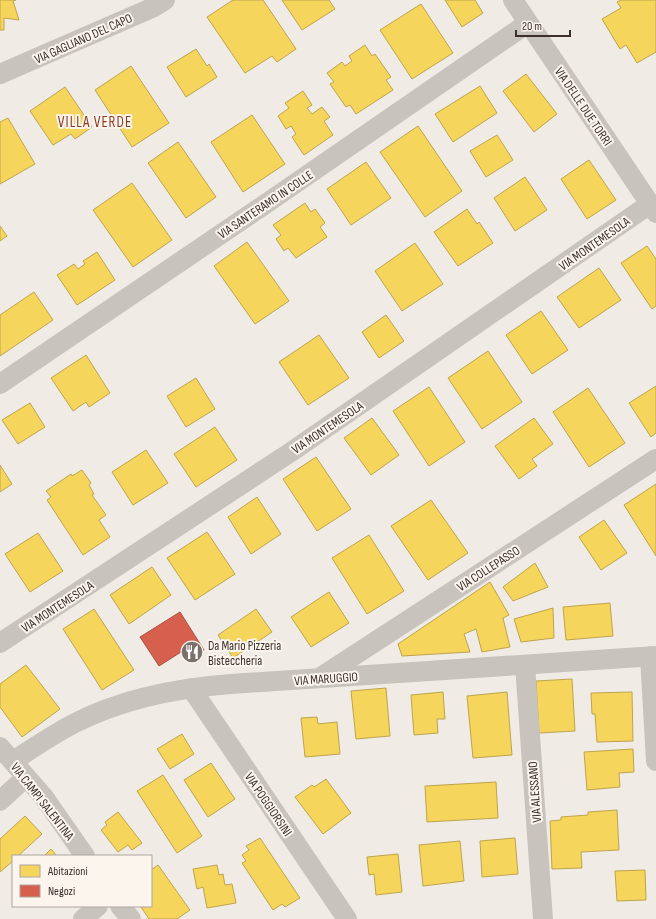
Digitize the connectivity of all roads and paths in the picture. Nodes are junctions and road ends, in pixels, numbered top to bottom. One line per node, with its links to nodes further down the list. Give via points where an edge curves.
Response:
1 (165, 0): 4 (street, VIA GAGLIANO DEL CAPO)
2 (512, 0): 3 (street, VIA DELLE DUE TORRI)
3 (528, 23): 5 (street, VIA DELLE DUE TORRI); 6 (street, VIA SANTERAMO IN COLLE)
4 (0, 74)
5 (653, 209): 8 (street, VIA MONTEMESOLA)
6 (0, 384)
7 (656, 459): 11 (street, VIA COLLEPASSO)
8 (0, 643)
9 (653, 656): 10 (street, VIA MARUGGIO); 14 (street)
10 (525, 665): 11 (street, VIA MARUGGIO); 23 (street, VIA ALESSANO)
11 (320, 678): 12 (street, VIA MARUGGIO)
12 (191, 688): 13 (street, VIA MARUGGIO, via 143,698 91,716); 22 (street, VIA POGGIORSINI)
13 (6, 754): 15 (street, VIA CAMPI SALENTINA)
14 (656, 761)
15 (26, 777): 16 (street); 17 (street, VIA CAMPI SALENTINA)
16 (0, 801)
17 (84, 855)
18 (97, 907): 20 (street)
19 (121, 907): 21 (street)
20 (83, 919)
21 (131, 919)
22 (347, 919)
23 (542, 919)

